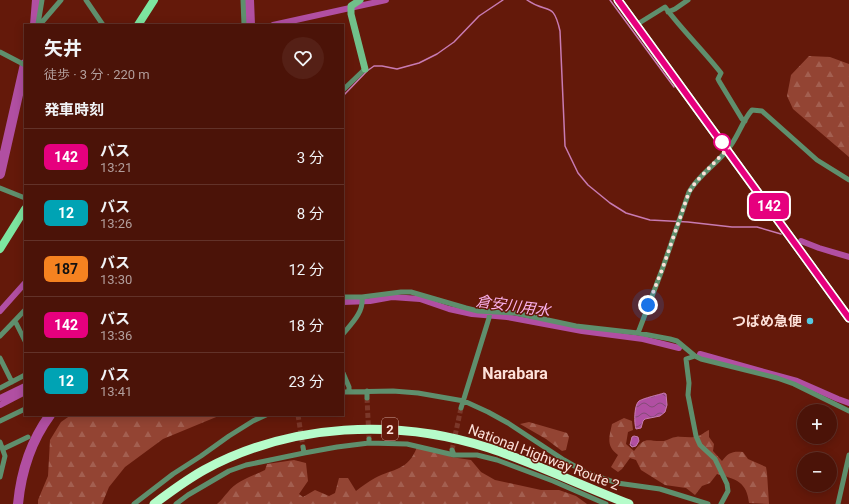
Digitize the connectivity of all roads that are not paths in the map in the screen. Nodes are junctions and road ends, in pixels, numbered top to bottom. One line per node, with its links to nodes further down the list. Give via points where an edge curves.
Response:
1 (42, 0): 10 (street)
2 (61, 0): 10 (street)
3 (86, 0): 11 (street)
4 (154, 0): 12 (main road)
5 (243, 0): 13 (street)
6 (360, 0): 17 (street, via 351,6 351,14)
7 (618, 0): 14 (highway)
8 (688, 0): 9 (street)
9 (668, 12): 14 (street, via 665,7); 19 (street, via 721,73 718,79)
10 (38, 24)
11 (102, 24)
12 (139, 24)
13 (244, 24)
14 (636, 25): 20 (highway)
15 (0, 52): 16 (street)
16 (24, 64)
17 (365, 69): 18 (street)
18 (344, 89)
19 (744, 121): 20 (street); 21 (street, via 752,110 762,111 817,160)
20 (727, 149): 30 (highway); 33 (street, via 691,188)
21 (849, 180)
22 (0, 188): 23 (street)
23 (24, 198)
24 (24, 211): 25 (main road)
25 (0, 249)
26 (344, 297): 27 (street)
27 (362, 300): 29 (street, via 411,292); 32 (street, via 360,312)
28 (24, 311): 31 (street)
29 (490, 314): 33 (street, via 515,313 576,326); 46 (street)
30 (849, 318)
31 (15, 321): 34 (street); 35 (street)
32 (344, 333)
33 (638, 333): 36 (street, via 677,341)
34 (0, 336)
35 (24, 339)
36 (695, 356): 49 (street, via 794,384); 65 (street, via 687,358 685,362 689,383 688,395 697,440 715,459 727,484 728,491)
37 (0, 358): 40 (street)
38 (344, 375): 42 (street)
39 (24, 376): 40 (street)
40 (12, 382): 41 (street)
41 (0, 388)
42 (349, 391): 43 (street); 44 (street)
43 (367, 391): 45 (street); 46 (street, via 418,392)
44 (344, 392)
45 (367, 398)
46 (464, 401): 47 (street); 64 (street, via 508,423 586,472 616,483 660,489)
47 (461, 408)
48 (24, 410): 51 (street)
49 (849, 411)
50 (264, 416): 59 (street, via 172,474)
51 (0, 422)
52 (28, 437): 55 (street)
53 (0, 442): 55 (street)
54 (303, 447): 56 (street)
55 (3, 450): 58 (street, via 6,456)
56 (304, 453): 61 (street, via 229,471); 62 (street, via 369,441 478,455 552,481)
57 (849, 455): 66 (street)
58 (0, 477)
59 (134, 504)
60 (154, 504): 63 (highway, National Highway Route 2 / 2, via 204,470 236,455 299,436 361,429 421,432 482,446)
61 (176, 504)
62 (606, 504)
63 (630, 504)
64 (708, 504)
65 (721, 504)
66 (838, 504)

